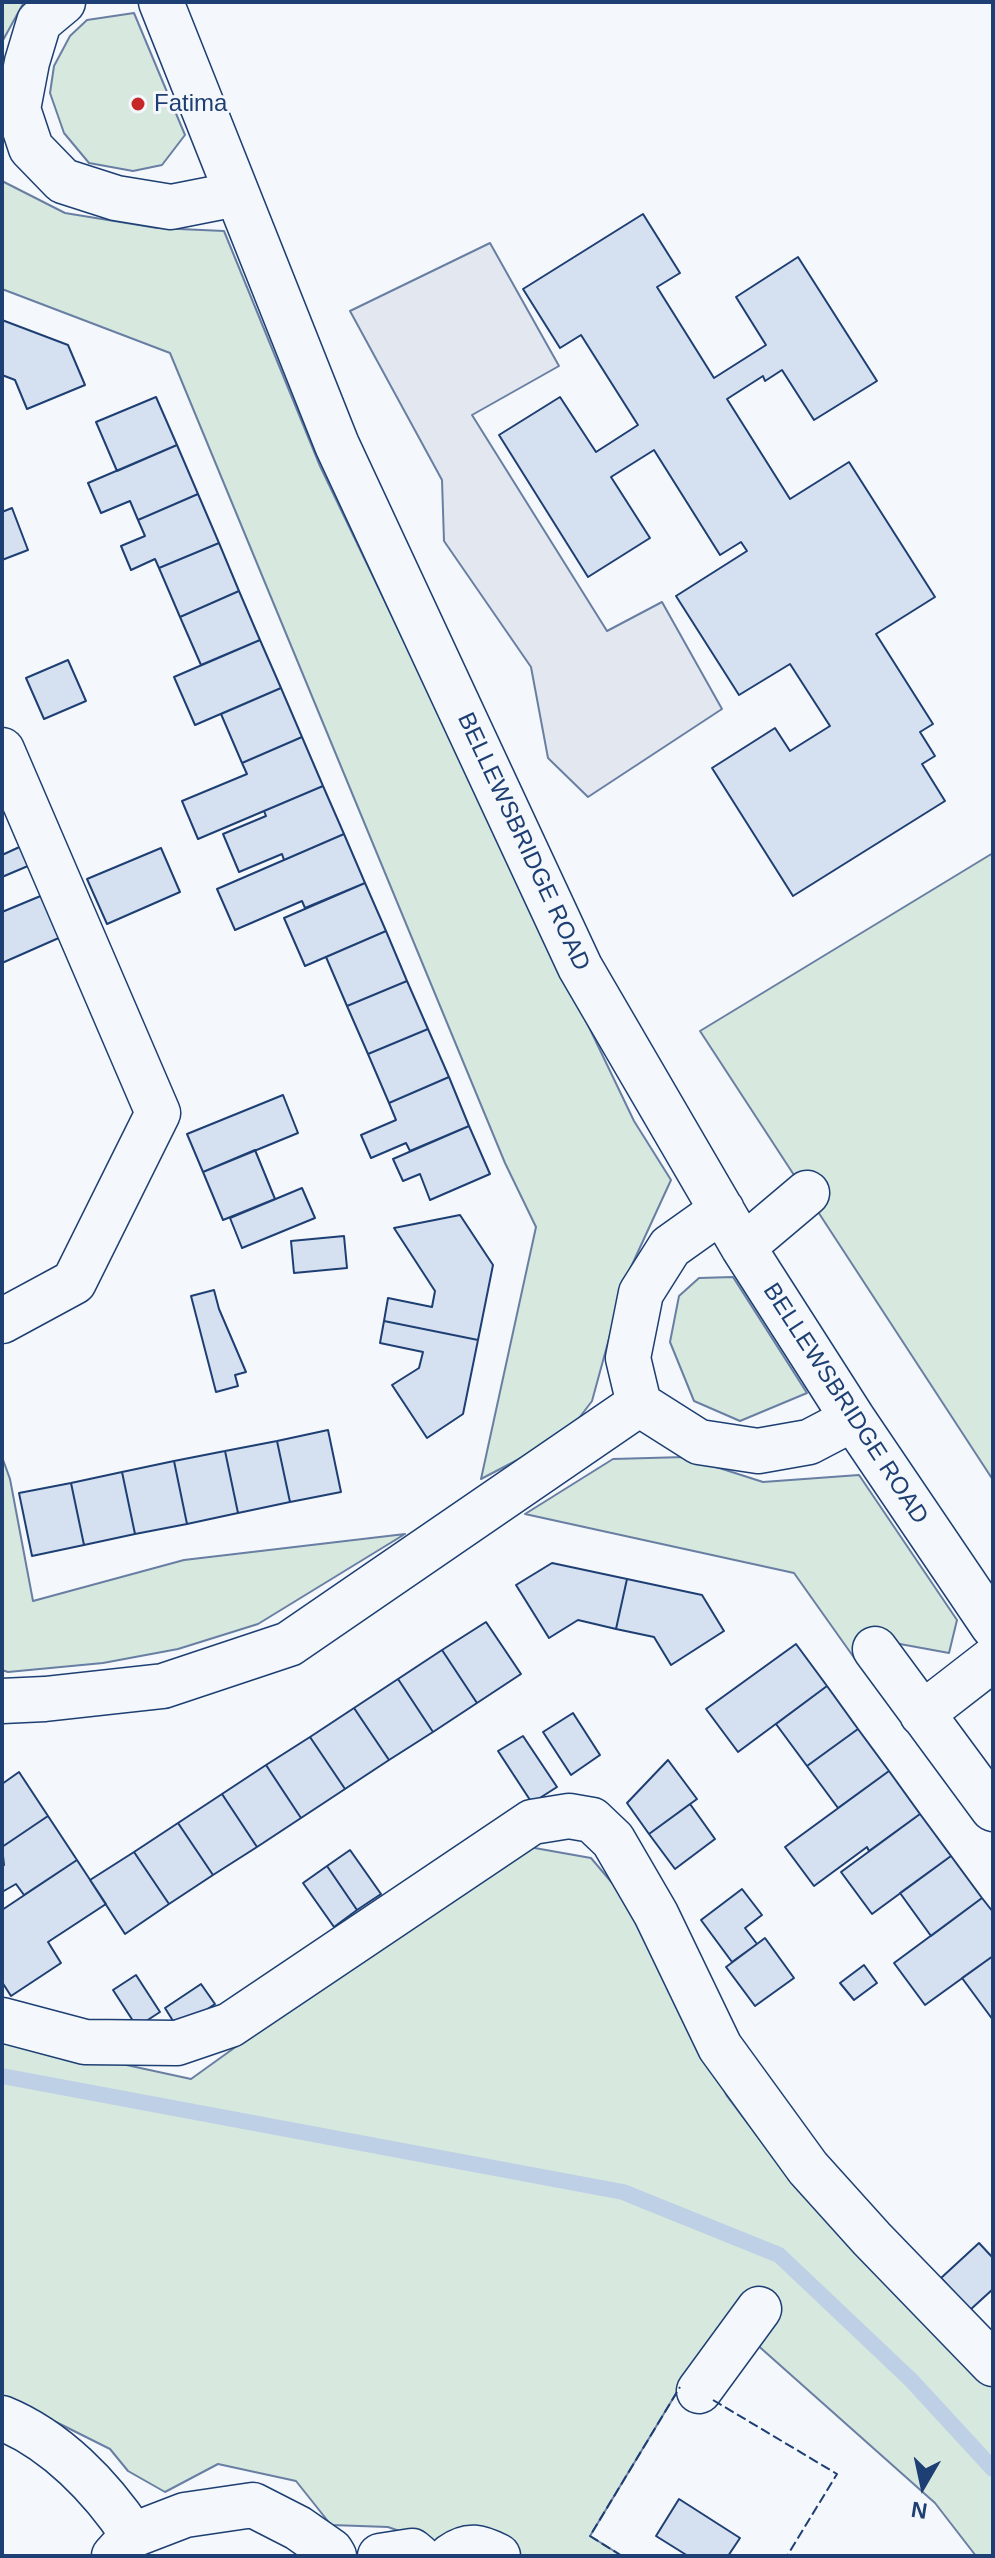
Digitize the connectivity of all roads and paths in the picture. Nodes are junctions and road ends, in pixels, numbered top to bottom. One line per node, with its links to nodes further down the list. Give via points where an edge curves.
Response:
1 (63, 2): 3 (street, via 39,22)
2 (161, 2): 4 (street, BELLEWSBRIDGE ROAD)
3 (14, 140): 4 (street, via 31,148 63,181 116,198 171,207)
4 (237, 194): 7 (street, BELLEWSBRIDGE ROAD, via 337,445 580,967)
5 (2, 750): 9 (street, via 158,1113 74,1282)
6 (807, 1193): 8 (street)
7 (722, 1210): 8 (street, BELLEWSBRIDGE ROAD); 10 (street, via 670,1247 641,1293 628,1358)
8 (743, 1247): 11 (street, BELLEWSBRIDGE ROAD)
9 (2, 1321)
10 (639, 1404): 11 (street, via 699,1442 758,1451 809,1442); 15 (street, via 289,1644 163,1686)
11 (853, 1419): 12 (street, BELLEWSBRIDGE ROAD)
12 (993, 1626)
13 (875, 1649): 16 (street)
14 (993, 1659): 16 (street)
15 (2, 1701)
16 (922, 1714): 17 (street)
17 (993, 1809)
18 (2, 2020): 20 (street, via 85,2042 177,2043 230,2025 532,1822 569,1816 592,1820 613,1840 656,1914 720,2047 808,2168)
19 (759, 2309): 21 (street)
20 (993, 2364)
21 (699, 2391)
22 (2, 2418): 23 (street, via 78,2468 110,2500)
23 (123, 2545): 24 (street, via 185,2515 253,2505 298,2528)
24 (334, 2556)
25 (380, 2556): 26 (street, via 412,2551)
26 (418, 2556)
27 (451, 2556): 28 (street, via 466,2546)
28 (498, 2556)

